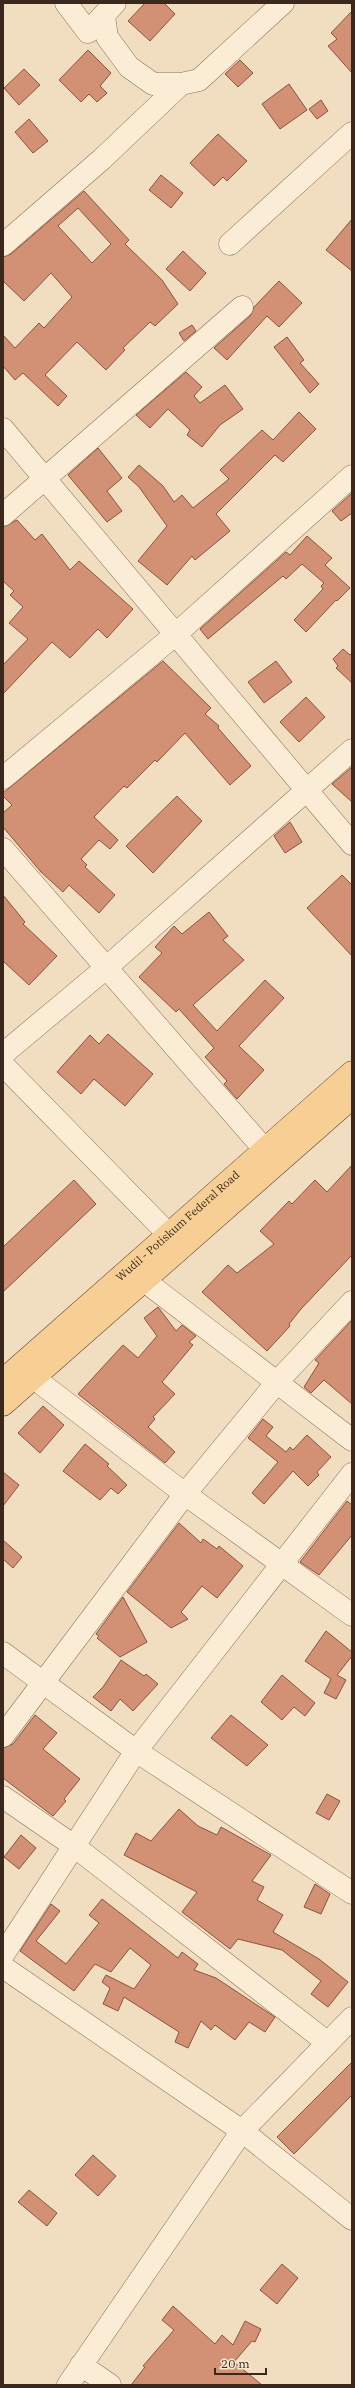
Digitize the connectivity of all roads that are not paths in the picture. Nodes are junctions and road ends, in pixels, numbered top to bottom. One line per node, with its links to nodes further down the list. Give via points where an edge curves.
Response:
1 (66, 3): 3 (street, via 88,32)
2 (283, 3): 4 (street, via 199,80)
3 (110, 9): 4 (street, via 107,37 129,67 153,84)
4 (181, 84): 7 (street)
5 (352, 133): 6 (street)
6 (230, 244)
7 (3, 245)
8 (242, 307): 11 (street)
9 (3, 429): 11 (street)
10 (352, 476): 13 (street)
11 (44, 478): 12 (street); 13 (street)
12 (3, 515)
13 (176, 634): 15 (street); 16 (street)
14 (352, 750): 16 (street)
15 (3, 778)
16 (306, 789): 17 (street); 19 (street)
17 (352, 844)
18 (3, 849): 19 (street)
19 (106, 968): 20 (street); 24 (street)
20 (3, 1054)
21 (3, 1065): 25 (street)
22 (352, 1072): 24 (main road, Wudil - Potiskum Federal Road)
23 (352, 1098): 25 (main road, Wudil - Potiskum Federal Road)
24 (265, 1150): 25 (main road, Wudil - Potiskum Federal Road)
25 (174, 1241): 26 (main road, Wudil - Potiskum Federal Road); 29 (main road, Wudil - Potiskum Federal Road)
26 (146, 1282): 28 (main road, Wudil - Potiskum Federal Road); 30 (street)
27 (352, 1302): 30 (street)
28 (34, 1378): 31 (main road, Wudil - Potiskum Federal Road); 34 (street)
29 (3, 1380)
30 (278, 1381): 32 (street); 34 (street)
31 (3, 1405)
32 (352, 1440)
33 (352, 1474): 35 (street)
34 (185, 1494): 35 (street); 38 (street)
35 (282, 1565): 36 (street); 40 (street)
36 (352, 1615)
37 (3, 1653): 38 (street)
38 (44, 1684): 39 (street); 40 (street)
39 (3, 1736)
40 (136, 1751): 42 (street); 43 (street)
41 (3, 1796): 42 (street)
42 (74, 1846): 44 (street); 47 (street)
43 (352, 1893)
44 (3, 1955)
45 (3, 1967): 48 (street)
46 (352, 2018): 47 (street)
47 (328, 2043): 48 (street)
48 (242, 2131): 49 (street); 50 (street)
49 (352, 2219)
50 (81, 2365): 51 (street); 52 (street)
51 (68, 2385)
52 (110, 2385)

